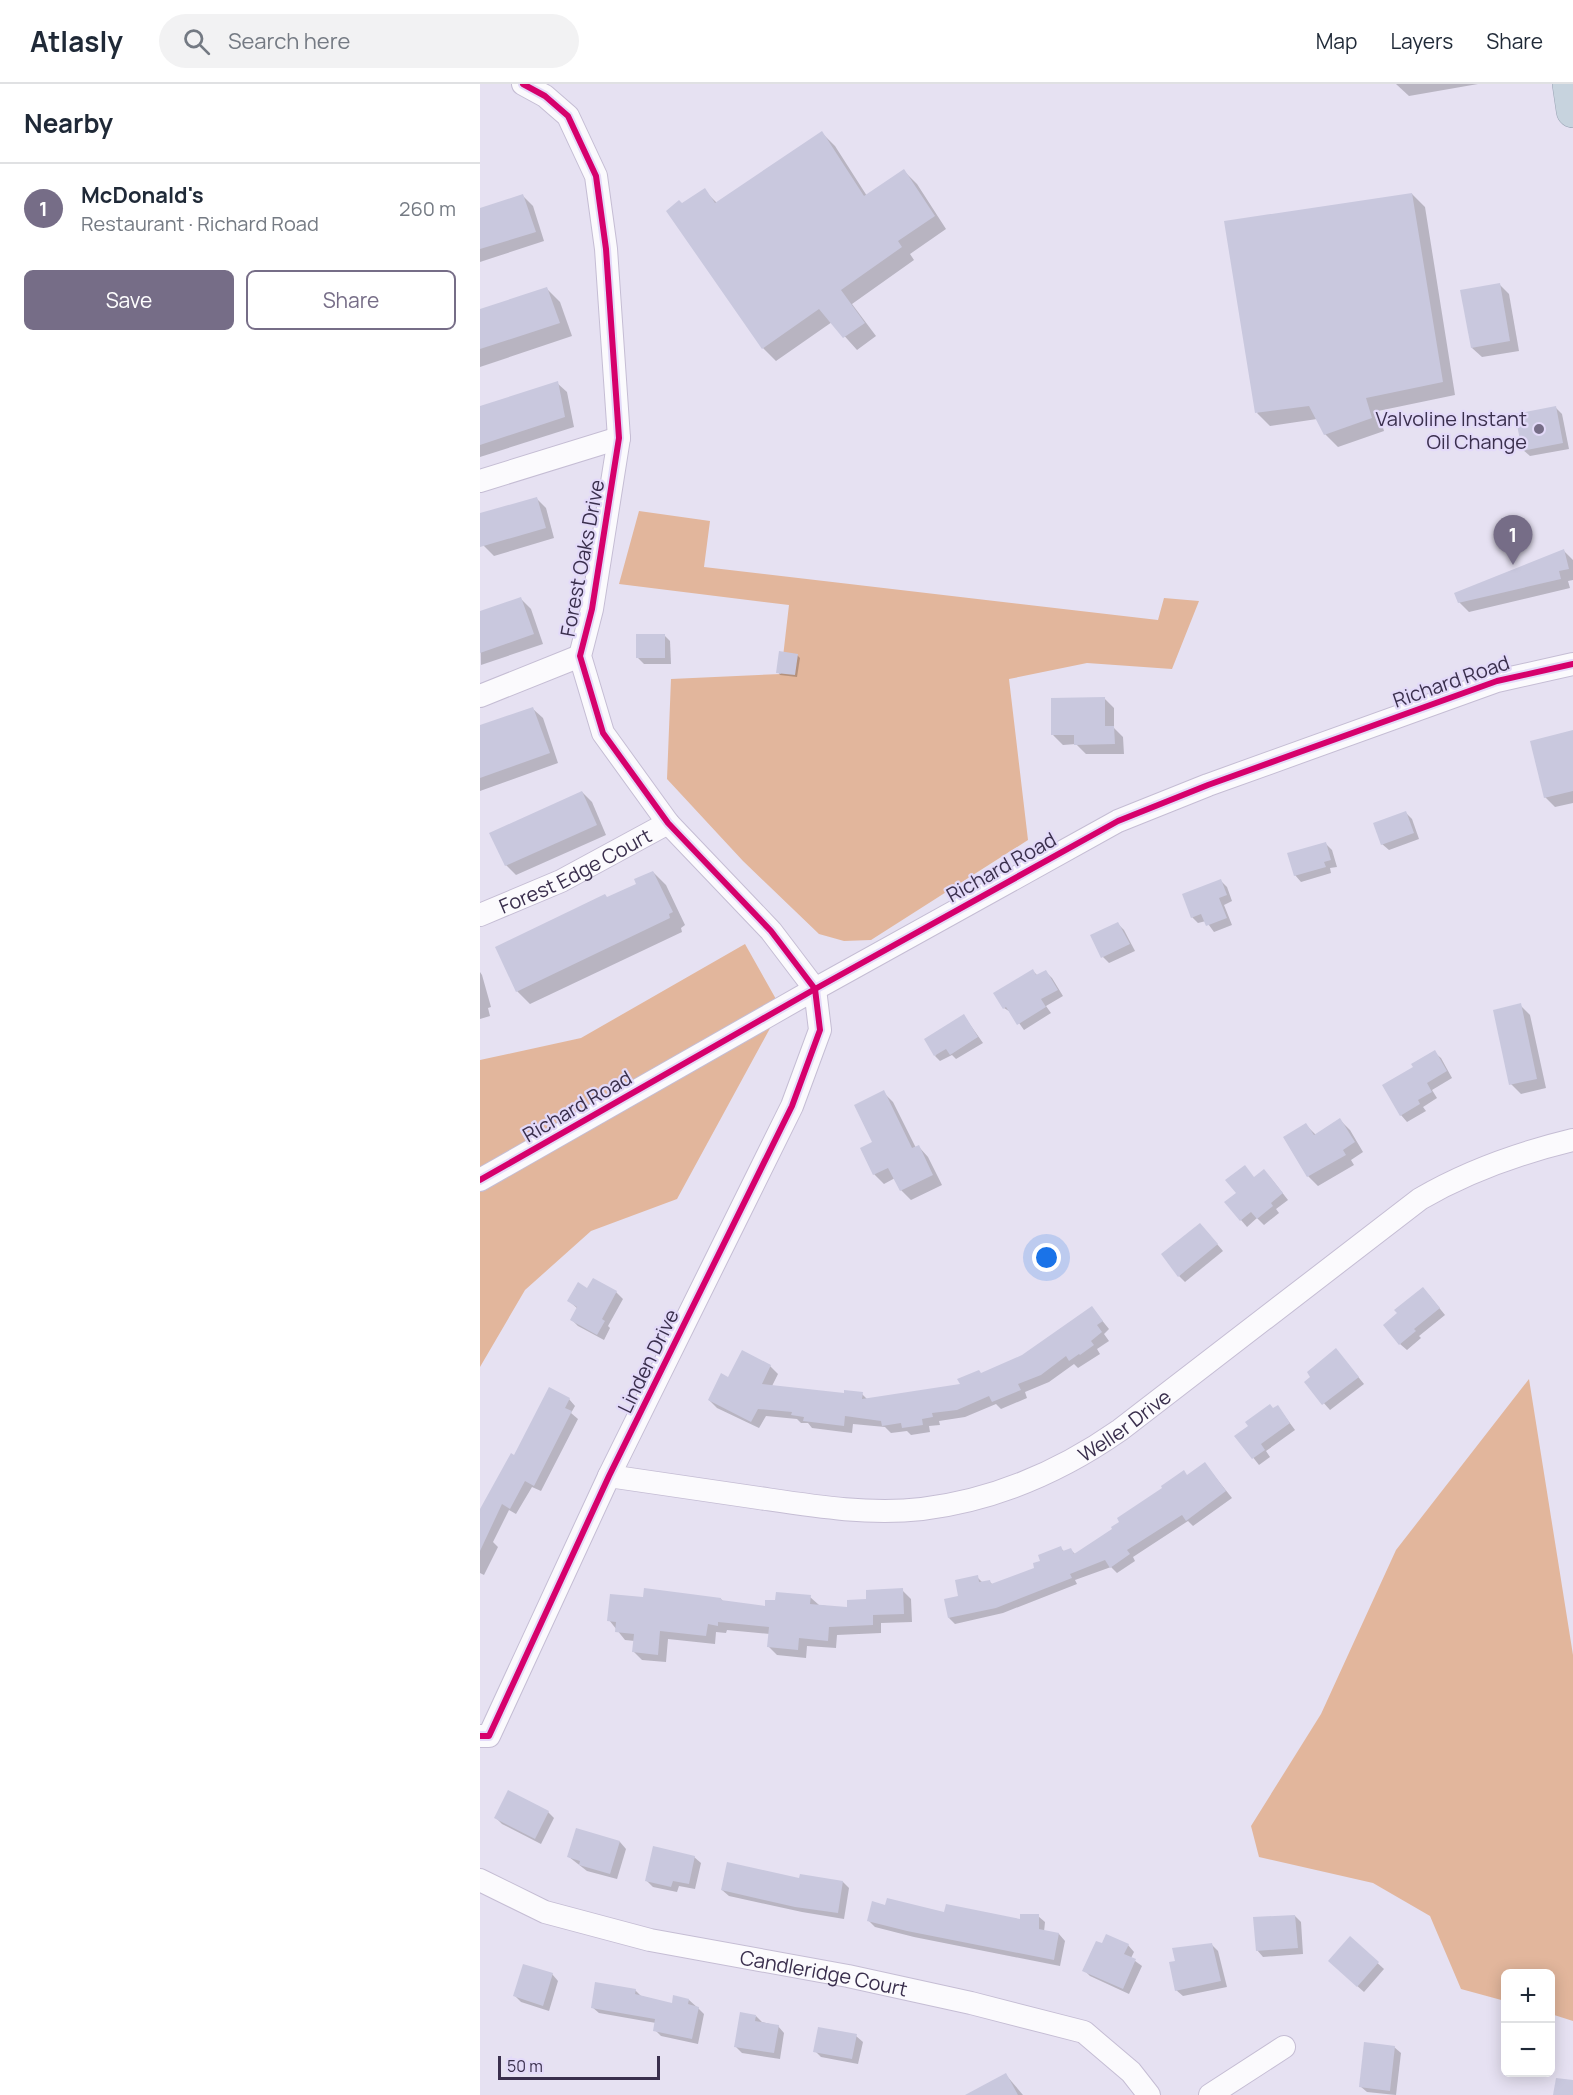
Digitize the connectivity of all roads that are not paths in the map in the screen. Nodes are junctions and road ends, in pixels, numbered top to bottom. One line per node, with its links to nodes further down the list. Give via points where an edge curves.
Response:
1 (523, 84): 4 (street, Forest Oaks Drive, via 568,116 596,176 606,249)
2 (1569, 84): 3 (highway)
3 (1573, 111)
4 (619, 438): 5 (street); 6 (street, Forest Oaks Drive, via 592,609)
5 (480, 481)
6 (580, 656): 8 (street); 9 (street, Forest Oaks Drive, via 603,733)
7 (1573, 664): 11 (street, Richard Road, via 1497,681 1118,821)
8 (480, 696)
9 (668, 823): 10 (street, Forest Edge Court, via 561,881); 11 (street, Forest Oaks Drive, via 771,931)
10 (480, 915)
11 (815, 989): 13 (street, Richard Road); 14 (street, Linden Drive, via 820,1030 792,1106)
12 (1573, 1140): 14 (street, Weller Drive, via 1478,1169 1420,1198 1120,1430 1073,1461 1024,1484 945,1506 867,1511)
13 (480, 1180)
14 (609, 1476): 15 (street, Linden Drive)
15 (483, 1741)
16 (480, 1880): 18 (street, Candleridge Court, via 545,1912 650,1940 849,1976 1084,2032 1131,2072)
17 (1284, 2047): 19 (street)
18 (1149, 2095)
19 (1210, 2095)

